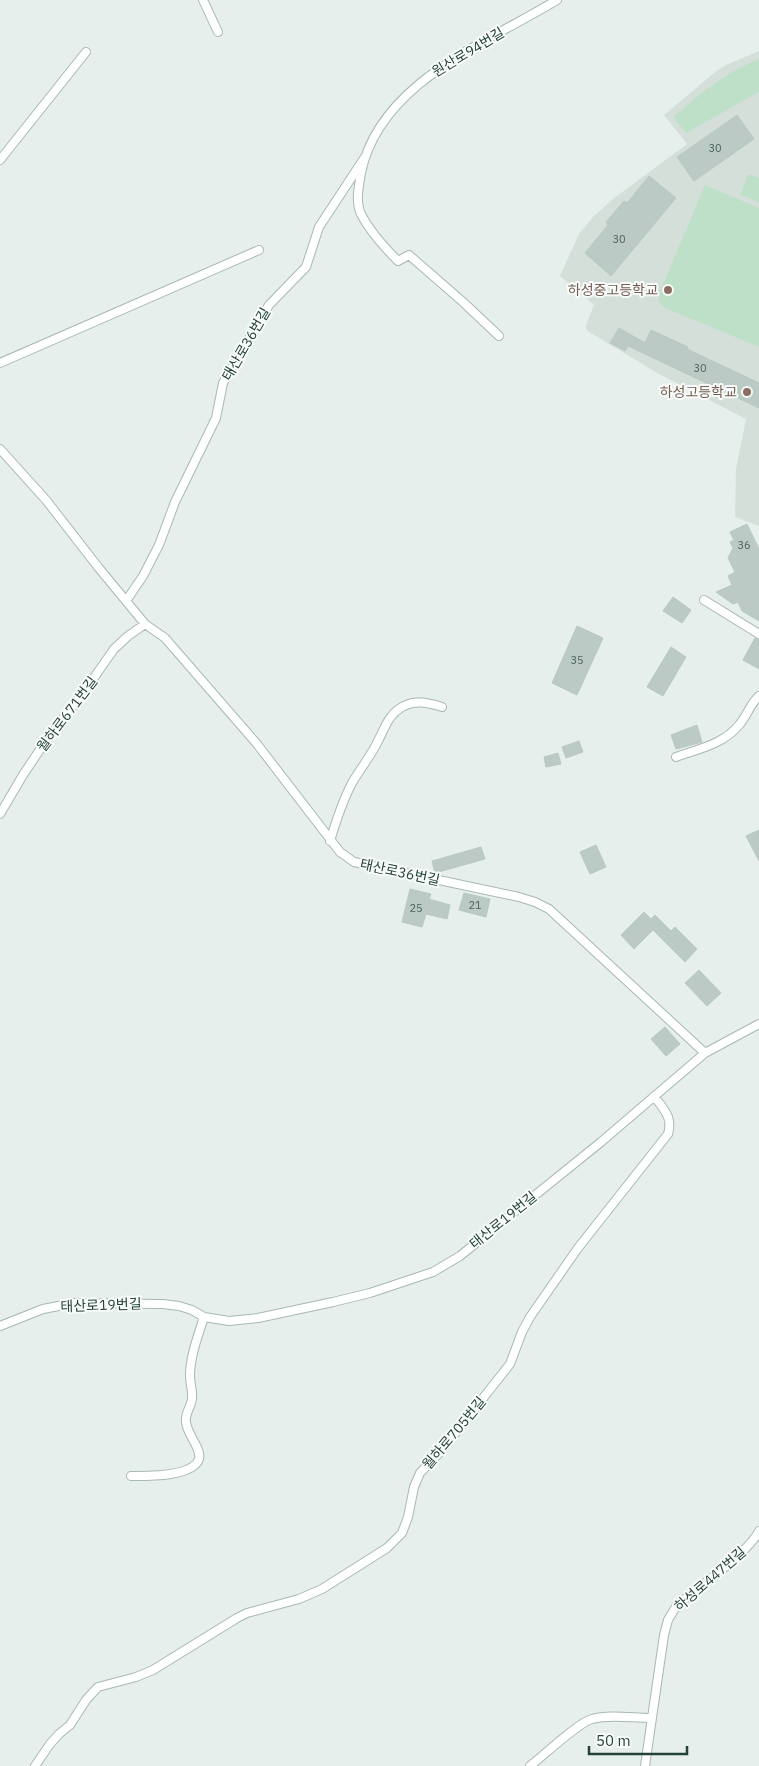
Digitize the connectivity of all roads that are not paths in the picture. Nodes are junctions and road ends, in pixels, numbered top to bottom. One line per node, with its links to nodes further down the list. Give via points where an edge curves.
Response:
1 (203, 0): 3 (lane)
2 (556, 0): 5 (lane, 원산로94번길, via 425,79 386,118)
3 (218, 32)
4 (86, 52): 6 (lane)
5 (365, 156): 8 (lane, 원산로94번길, via 358,200 360,212 371,230 398,261 409,255); 12 (lane, 태산로36번길, via 319,227 306,267 269,305 223,383 216,418 175,502 159,544)
6 (0, 160)
7 (259, 250): 9 (lane)
8 (499, 336)
9 (0, 363)
10 (0, 448): 12 (lane, 태산로36번길)
11 (704, 600): 14 (lane)
12 (126, 601): 13 (lane, 태산로36번길)
13 (145, 624): 18 (lane, 월하로671번길, via 114,650 45,742); 19 (lane, 태산로36번길, via 165,638 257,744)
14 (759, 634)
15 (759, 696): 17 (lane, via 741,724 730,734)
16 (442, 707): 19 (lane, via 413,702 392,715 341,805)
17 (676, 757)
18 (0, 814)
19 (330, 841): 21 (lane, 태산로36번길, via 354,862 519,897 549,909)
20 (759, 1024): 21 (lane, 태산로19번길)
21 (705, 1052): 22 (lane, 태산로19번길)
22 (654, 1096): 23 (lane, 태산로19번길, via 460,1256 433,1272 351,1298 258,1318 229,1321); 28 (lane, 월하로705번길, via 671,1124 668,1134 578,1248 530,1317 510,1364 442,1450 420,1472 402,1533 388,1548 322,1589 247,1613 153,1670 98,1687)
23 (204, 1317): 24 (lane, 태산로19번길, via 192,1310 163,1304 74,1303 44,1308); 25 (lane, via 191,1359 191,1405 185,1418 187,1430 199,1450 199,1460 192,1468 180,1472)
24 (0, 1326)
25 (131, 1476)
26 (759, 1531): 27 (lane, 하성로447번길, via 735,1558 672,1611 664,1635)
27 (651, 1718): 29 (lane, via 590,1719); 30 (lane, 하성로447번길)
28 (35, 1766)
29 (530, 1766)
30 (645, 1766)

